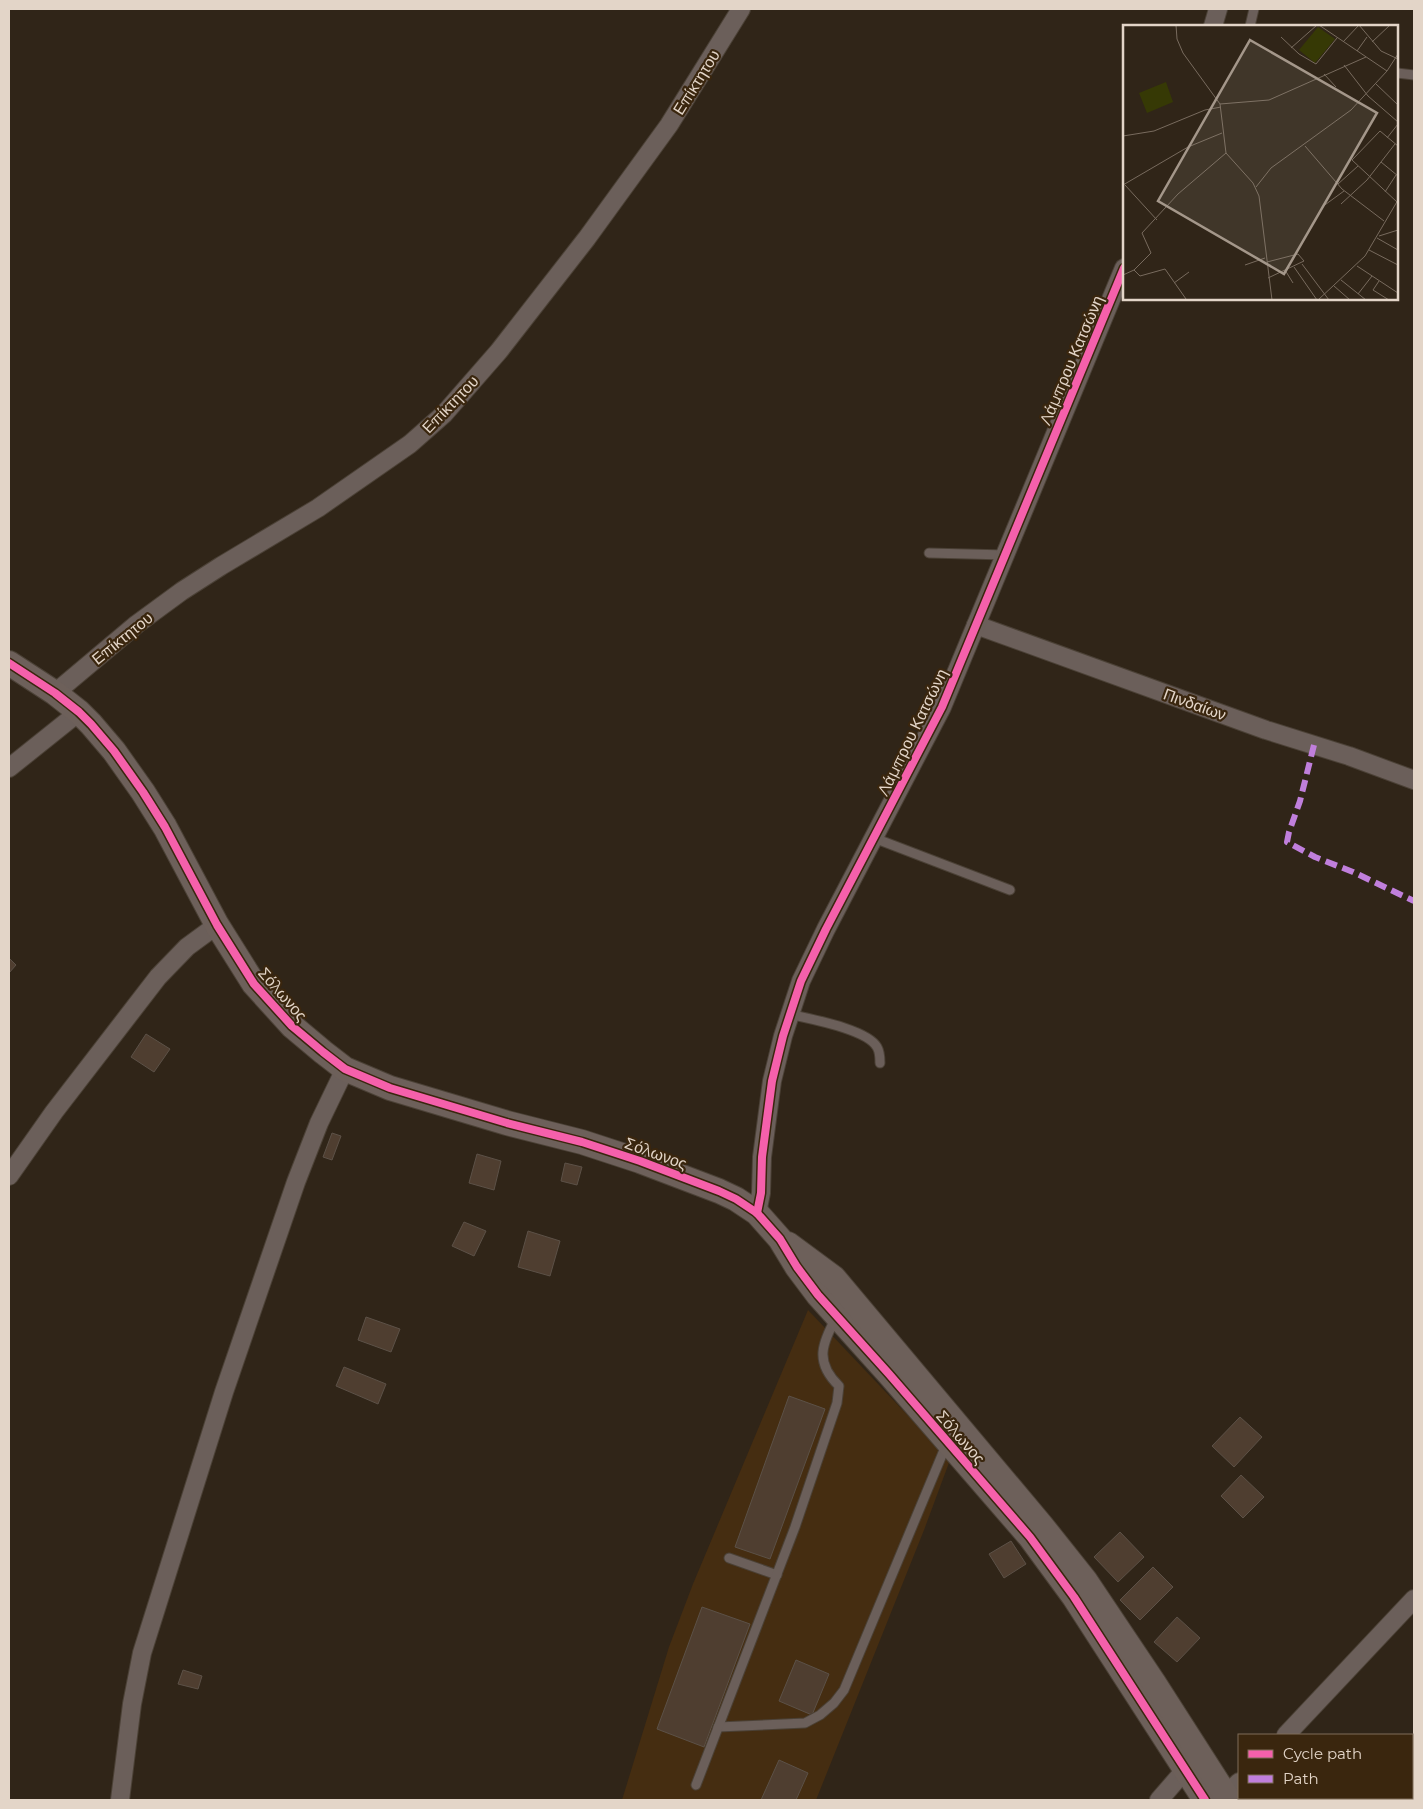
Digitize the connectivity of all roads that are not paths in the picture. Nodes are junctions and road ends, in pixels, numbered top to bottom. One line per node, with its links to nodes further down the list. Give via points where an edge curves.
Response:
1 (741, 9): 13 (street, Επίκτητου, via 669,125 616,198 499,351 444,414 410,444 318,508 182,591)
2 (1218, 9): 4 (street)
3 (1254, 9): 5 (lane)
4 (1213, 25)
5 (1250, 25)
6 (1398, 73): 7 (lane)
7 (1414, 75)
8 (1123, 270): 10 (street, Λάμπρου Κατσώνη)
9 (929, 553): 10 (lane)
10 (1007, 555): 11 (street, Λάμπρου Κατσώνη)
11 (976, 624): 16 (street, Πινδαίων, via 1266,730); 17 (street, Λάμπρου Κατσώνη, via 942,707)
12 (9, 664): 13 (street, Σόλωνος)
13 (55, 693): 14 (street, Σόλωνος)
14 (78, 712): 15 (street); 19 (street, Σόλωνος, via 114,751 143,792)
15 (9, 768)
16 (1414, 780)
17 (874, 838): 18 (lane); 20 (street, Λάμπρου Κατσώνη, via 805,972)
18 (1010, 890)
19 (217, 926): 22 (street, Σόλωνος, via 254,984 292,1026); 23 (street, via 187,947 158,977)
20 (789, 1014): 21 (lane, via 863,1036 876,1045); 24 (street, Λάμπρου Κατσώνη, via 770,1090)
21 (880, 1063)
22 (345, 1069): 24 (street, Σόλωνος, via 421,1098 640,1161 719,1191); 36 (street, via 296,1182 224,1392 142,1653)
23 (9, 1176)
24 (757, 1213): 25 (street, Σόλωνος)
25 (780, 1239): 26 (street, Σόλωνος, via 802,1274); 35 (street, Σόλωνος, via 834,1278 1042,1526 1084,1580)
26 (837, 1316): 27 (street, Σόλωνος); 29 (lane, via 822,1352 825,1367 839,1386 837,1403)
27 (947, 1443): 31 (lane, via 844,1690 834,1703 805,1723); 33 (street, Σόλωνος, via 1022,1526 1074,1597)
28 (729, 1558): 29 (lane)
29 (777, 1575): 31 (lane)
30 (1414, 1599): 32 (street)
31 (718, 1727): 34 (lane)
32 (1287, 1734)
33 (1185, 1770): 35 (street, Σόλωνος); 37 (street)
34 (696, 1785)
35 (1225, 1794)
36 (120, 1800)
37 (1159, 1800)

